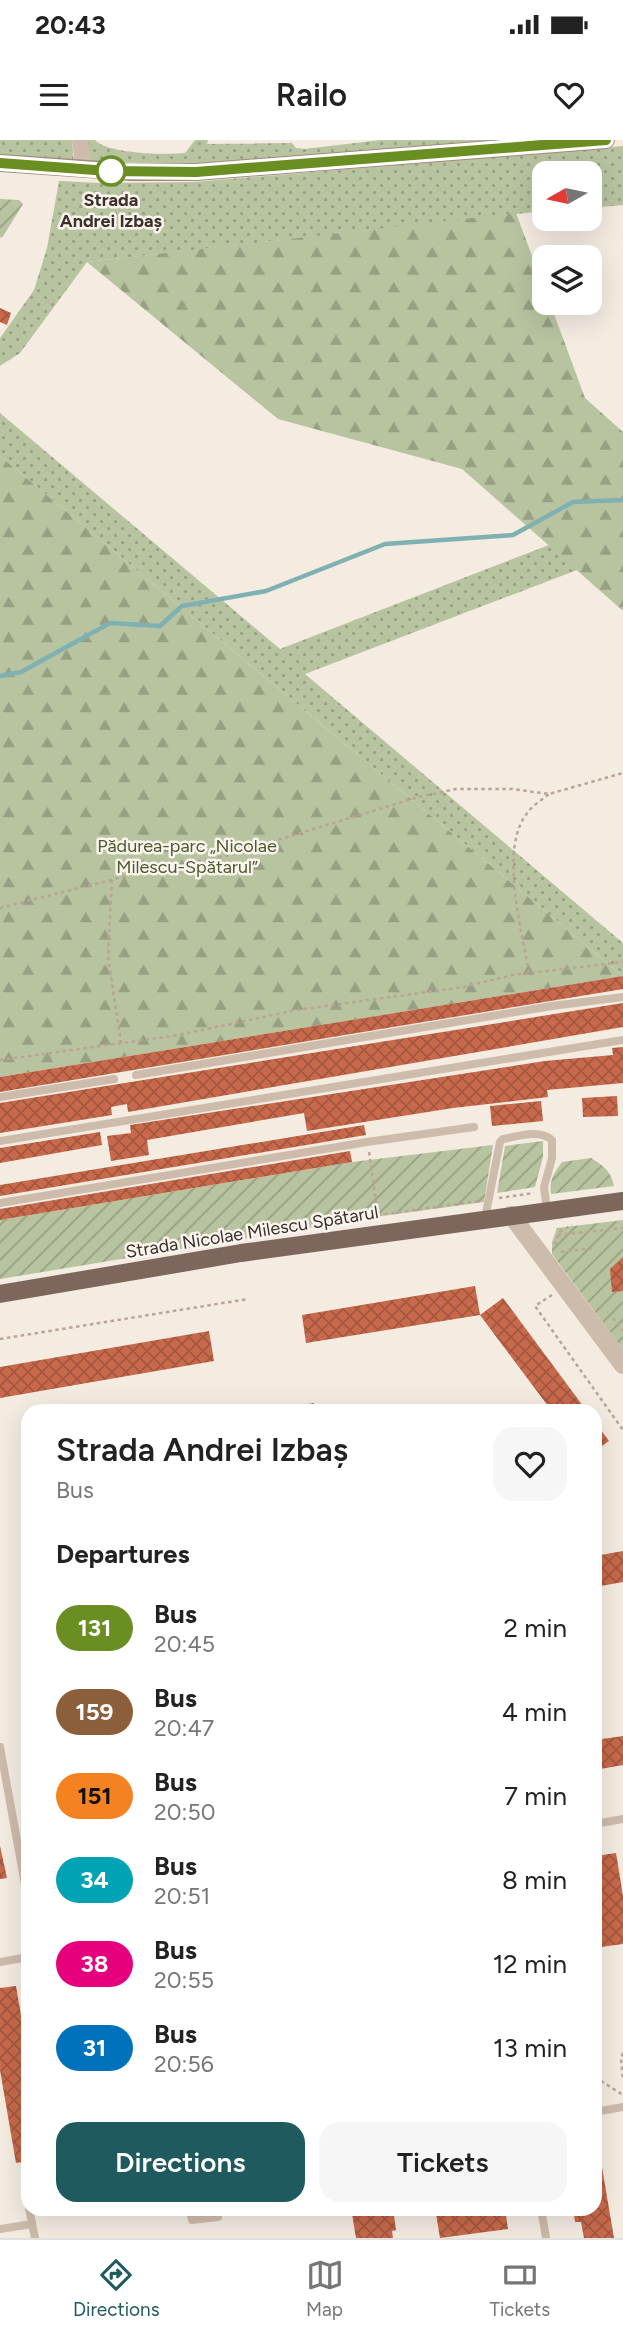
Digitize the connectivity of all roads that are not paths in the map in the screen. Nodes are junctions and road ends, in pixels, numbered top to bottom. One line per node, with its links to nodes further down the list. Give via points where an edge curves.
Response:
1 (80, 140): 5 (street)
2 (606, 140): 3 (main road)
3 (562, 142): 5 (main road, via 196,172)
4 (0, 163): 5 (main road)
5 (84, 170)
6 (623, 997): 8 (lane)
7 (623, 1040): 12 (lane)
8 (136, 1076)
9 (114, 1079): 10 (lane)
10 (0, 1097)
11 (474, 1127): 14 (lane)
12 (0, 1141)
13 (623, 1200): 15 (main road, Strada Nicolae Milescu Spătarul)
14 (0, 1203)
15 (547, 1210): 16 (main road, Strada Nicolae Milescu Spătarul); 17 (lane, via 545,1180 552,1140 535,1134 500,1142)
16 (510, 1215): 17 (main road, Strada Nicolae Milescu Spătarul); 19 (street)
17 (485, 1218): 18 (main road, Strada Nicolae Milescu Spătarul)
18 (0, 1294)
19 (623, 1365)
20 (0, 1747): 23 (lane)
21 (623, 1819): 22 (lane)
22 (602, 1823)
23 (21, 1862)
24 (21, 1958): 25 (lane)
25 (0, 1962)
26 (623, 2107): 27 (lane)
27 (602, 2111)
28 (30, 2216): 32 (lane)
29 (191, 2216): 31 (lane, via 192,2220)
30 (542, 2216): 35 (lane)
31 (218, 2217)
32 (32, 2224): 33 (lane); 34 (lane)
33 (0, 2229)
34 (35, 2238)
35 (546, 2238)

